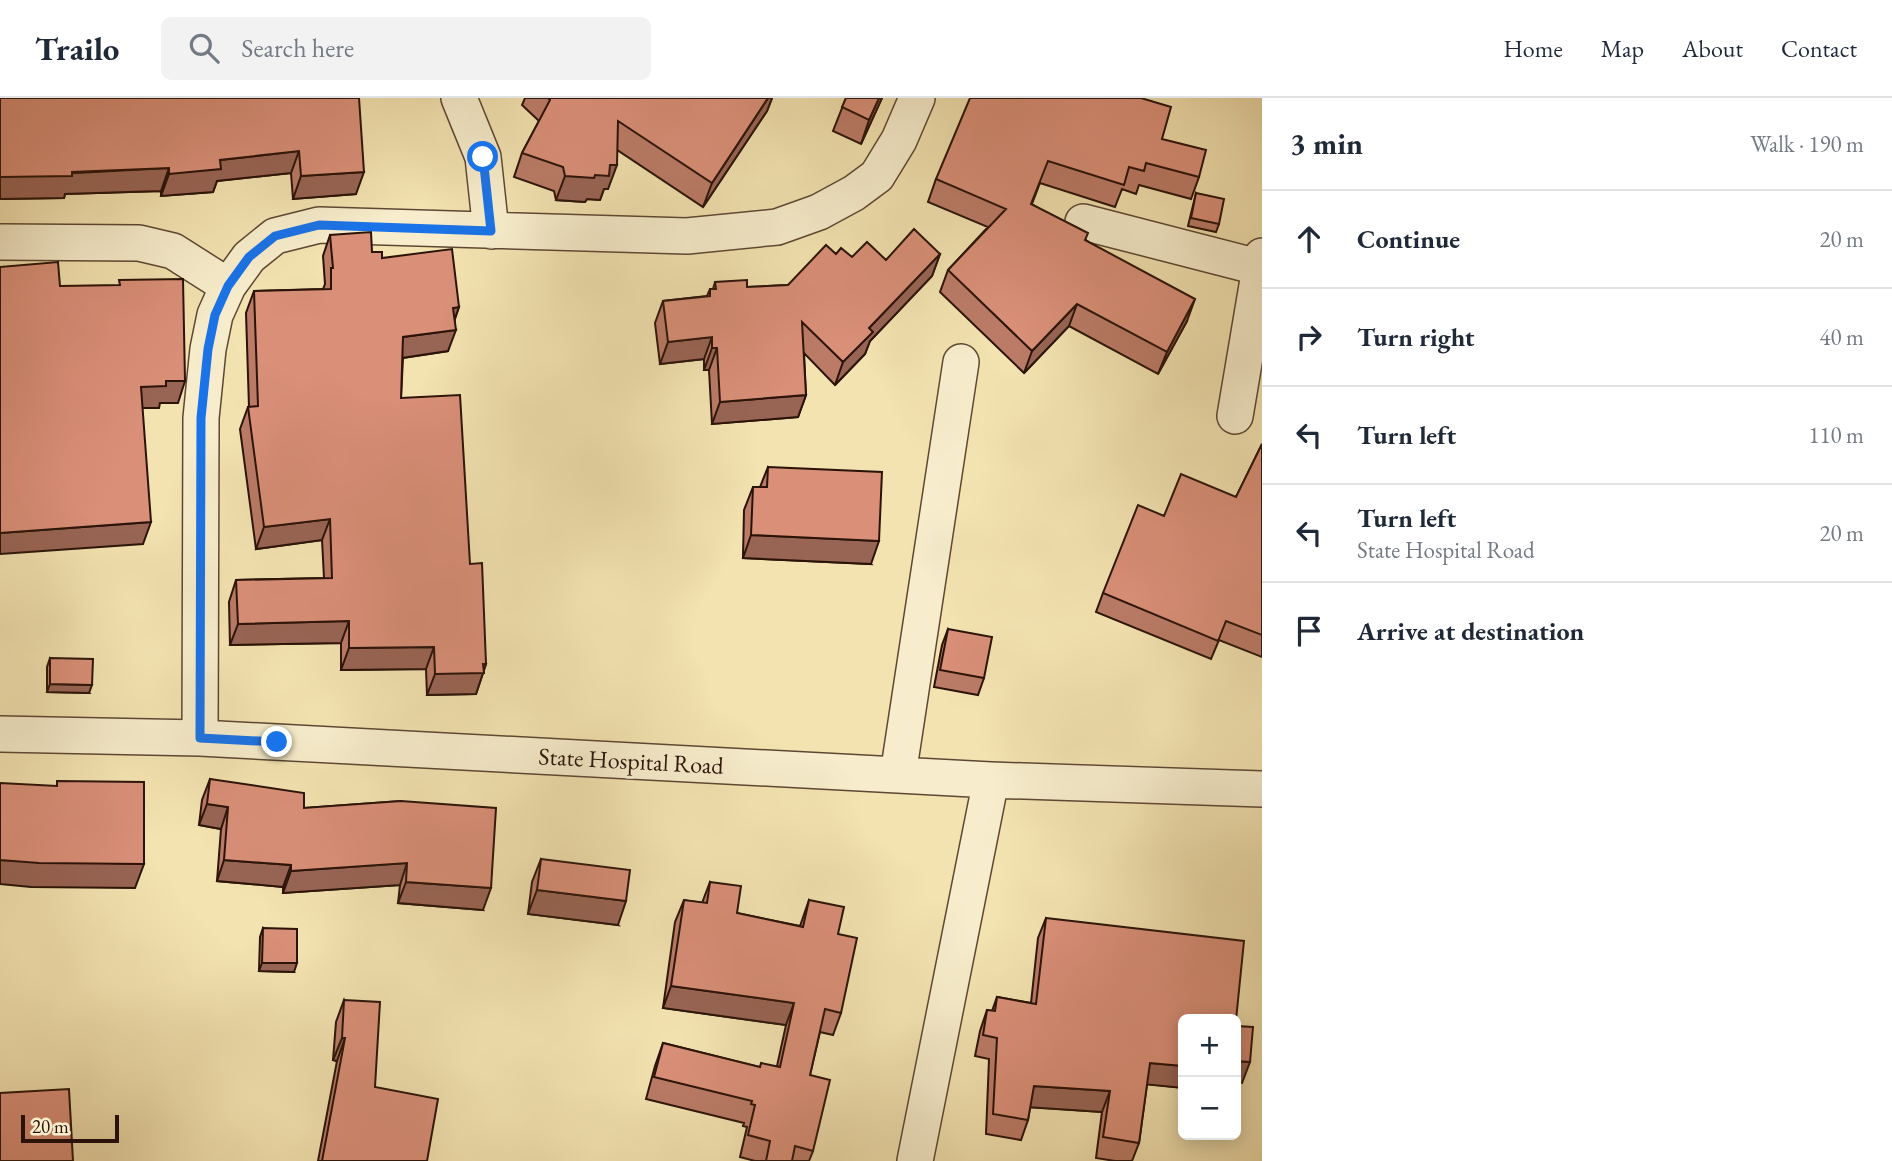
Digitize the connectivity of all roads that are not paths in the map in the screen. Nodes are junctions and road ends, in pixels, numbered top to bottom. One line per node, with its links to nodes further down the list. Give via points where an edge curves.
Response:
1 (459, 98): 4 (street, via 483,157)
2 (917, 98): 4 (street, via 899,141 877,176 819,212 777,227 687,236)
3 (1083, 222): 6 (street)
4 (491, 231): 7 (street, via 319,225 275,236 249,257)
5 (0, 242): 7 (street, via 139,243 173,251)
6 (1261, 264): 9 (street)
7 (228, 286): 11 (street, via 213,326 201,418)
8 (961, 362): 12 (street)
9 (1235, 416)
10 (0, 734): 11 (street, State Hospital Road)
11 (200, 738): 12 (street, State Hospital Road)
12 (898, 775): 13 (street, State Hospital Road)
13 (991, 780): 14 (street, State Hospital Road); 15 (street)
14 (1262, 789)
15 (915, 1161)

